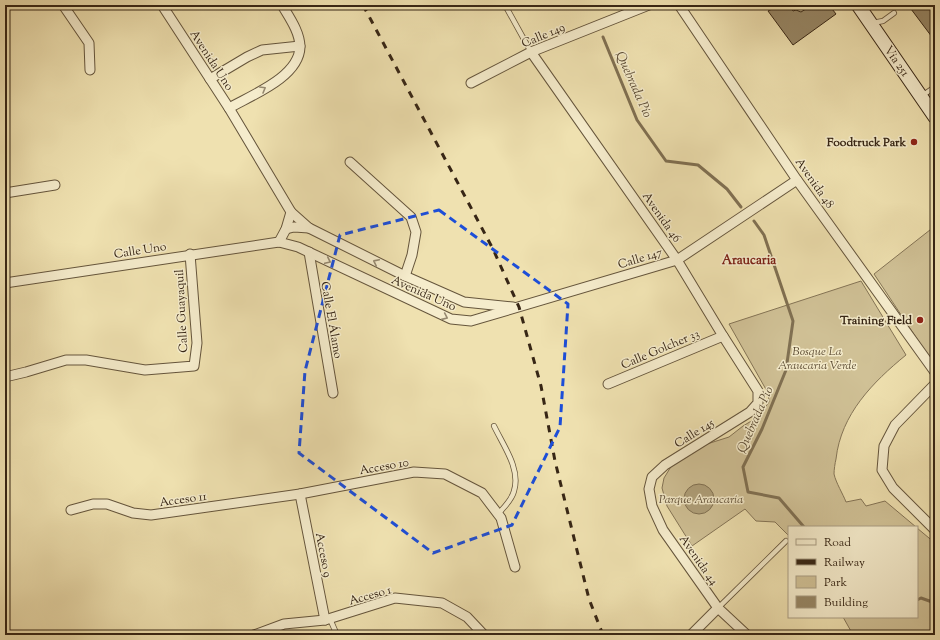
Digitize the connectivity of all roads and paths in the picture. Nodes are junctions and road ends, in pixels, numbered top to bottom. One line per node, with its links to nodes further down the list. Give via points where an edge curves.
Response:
1 (63, 5): 12 (street, via 89,43)
2 (162, 5): 13 (street, Avenida Uno)
3 (282, 5): 10 (street, via 295,27)
4 (505, 5): 11 (lane)
5 (649, 5): 11 (street, Calle 149)
6 (680, 5): 20 (street, Avenida 48)
7 (858, 5): 9 (main road, Vía 251)
8 (894, 13): 9 (lane, via 883,21)
9 (870, 23): 16 (main road, Vía 251)
10 (300, 46): 13 (street, via 262,50); 17 (street, one-way to 10, via 288,73 298,58)
11 (531, 52): 14 (street, Calle 149); 30 (street, Avenida 46)
12 (90, 70)
13 (210, 79): 17 (street, Avenida Uno)
14 (470, 83)
15 (935, 87): 16 (lane)
16 (921, 96): 18 (main road, Vía 251)
17 (229, 108): 23 (street, Avenida Uno)
18 (935, 117)
19 (350, 162): 31 (street, via 411,217 416,232)
20 (797, 180): 30 (street, Calle 147); 35 (street, Avenida 48)
21 (55, 185): 22 (street)
22 (5, 193)
23 (291, 212): 24 (street, Avenida Uno); 25 (street)
24 (309, 228): 25 (street); 31 (street, Avenida Uno, one-way to 24)
25 (285, 231): 26 (street); 27 (street, via 287,238)
26 (279, 242): 27 (street, Avenida Uno); 29 (street, Calle Uno)
27 (298, 247): 28 (street, Avenida Uno)
28 (308, 252): 33 (street, Avenida Uno, one-way to 33, via 451,320 471,321); 39 (street, Calle El Álamo)
29 (190, 254): 32 (street, Calle Uno); 36 (street, Calle Guayaquil, via 197,343 194,366 145,370 86,360 66,360)
30 (677, 260): 33 (street, Calle 147); 34 (street, Avenida 46)
31 (405, 276): 33 (street, Avenida Uno, via 464,302)
32 (5, 283)
33 (518, 307)
34 (723, 336): 37 (street, Calle Golcher 33); 40 (street, Avenida 46, via 758,391)
35 (935, 372)
36 (5, 377)
37 (608, 384)
38 (935, 384): 46 (street, via 895,425 884,446 882,470 894,488)
39 (333, 393)
40 (758, 403): 42 (street, Calle 145, via 750,412 665,465 652,477)
41 (494, 426): 45 (lane, via 514,467 516,479 510,501)
42 (649, 489): 49 (street, Avenida 44, via 652,506 663,530)
43 (300, 494): 44 (street, Acceso 11, via 151,515 134,513 107,504 93,504); 45 (street, Acceso 10, via 414,472 445,474 482,493); 50 (street, Acceso 9)
44 (71, 510)
45 (498, 514): 48 (street, Acceso 10)
46 (935, 530)
47 (786, 541): 49 (lane)
48 (516, 567)
49 (718, 608): 54 (street); 55 (street, Avenida 44)
50 (327, 620): 51 (street, Acceso 1, via 284,624); 52 (lane); 53 (street, Acceso 1, via 395,598 442,604 467,617)
51 (254, 635)
52 (337, 635)
53 (484, 635)
54 (691, 635)
55 (746, 635)

